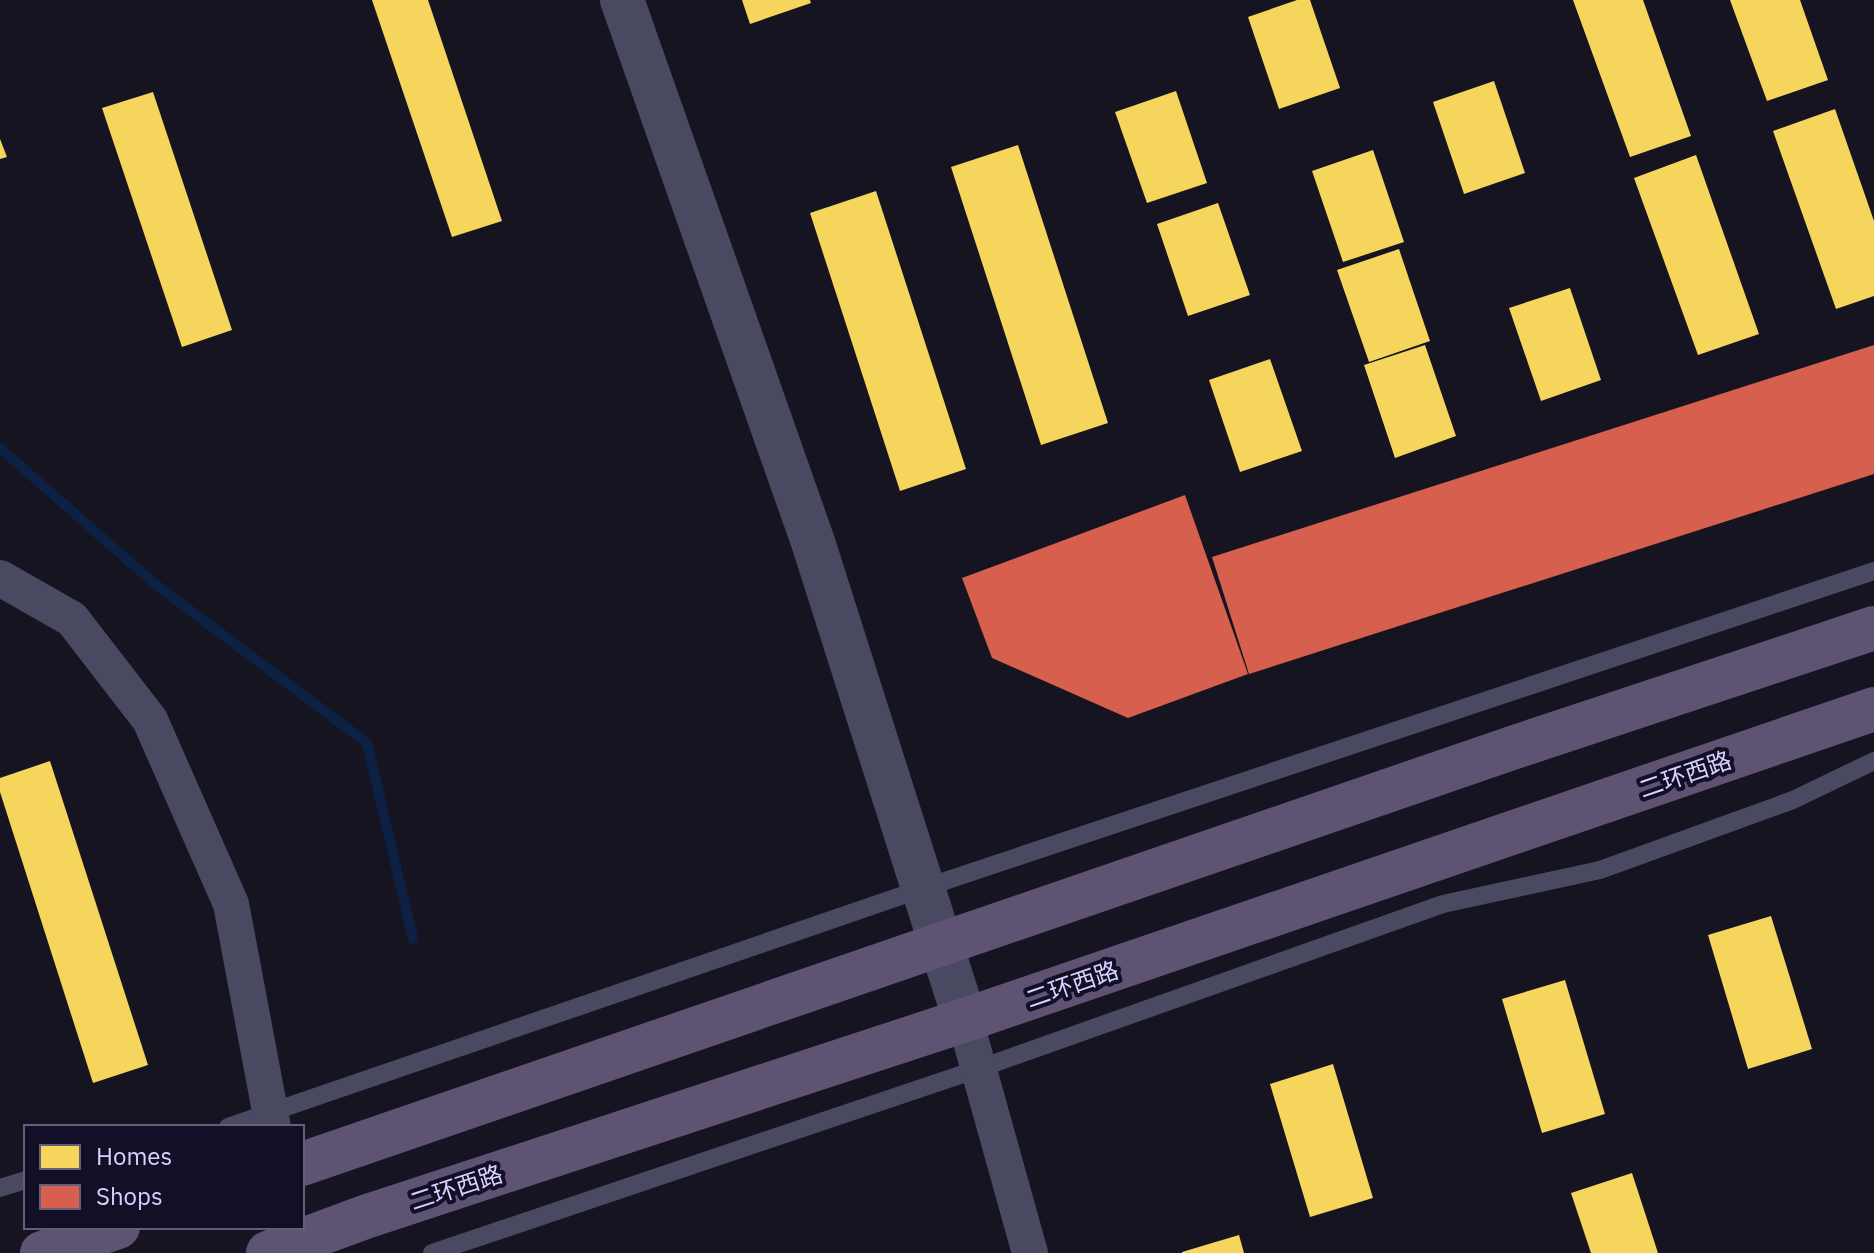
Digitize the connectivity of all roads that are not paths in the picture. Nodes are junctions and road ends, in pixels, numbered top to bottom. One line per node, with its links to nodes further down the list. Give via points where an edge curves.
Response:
1 (622, 0): 7 (street, via 813,542)
2 (1874, 571): 7 (lane)
3 (0, 578): 11 (street, via 72,619 150,720 231,904)
4 (1874, 628): 8 (main road)
5 (1874, 709): 9 (main road, 二环西路)
6 (1874, 761): 10 (lane, via 1793,800 1600,870 1443,904)
7 (924, 888): 8 (street); 11 (lane)
8 (942, 943): 9 (street); 13 (main road)
9 (965, 1020): 10 (street); 18 (main road, 二环西路)
10 (978, 1069): 19 (lane); 20 (street)
11 (271, 1121): 12 (lane)
12 (242, 1125)
13 (304, 1163)
14 (24, 1181): 15 (lane)
15 (0, 1188)
16 (112, 1229): 17 (main road)
17 (42, 1253)
18 (268, 1253)
19 (432, 1253)
20 (1030, 1253)

